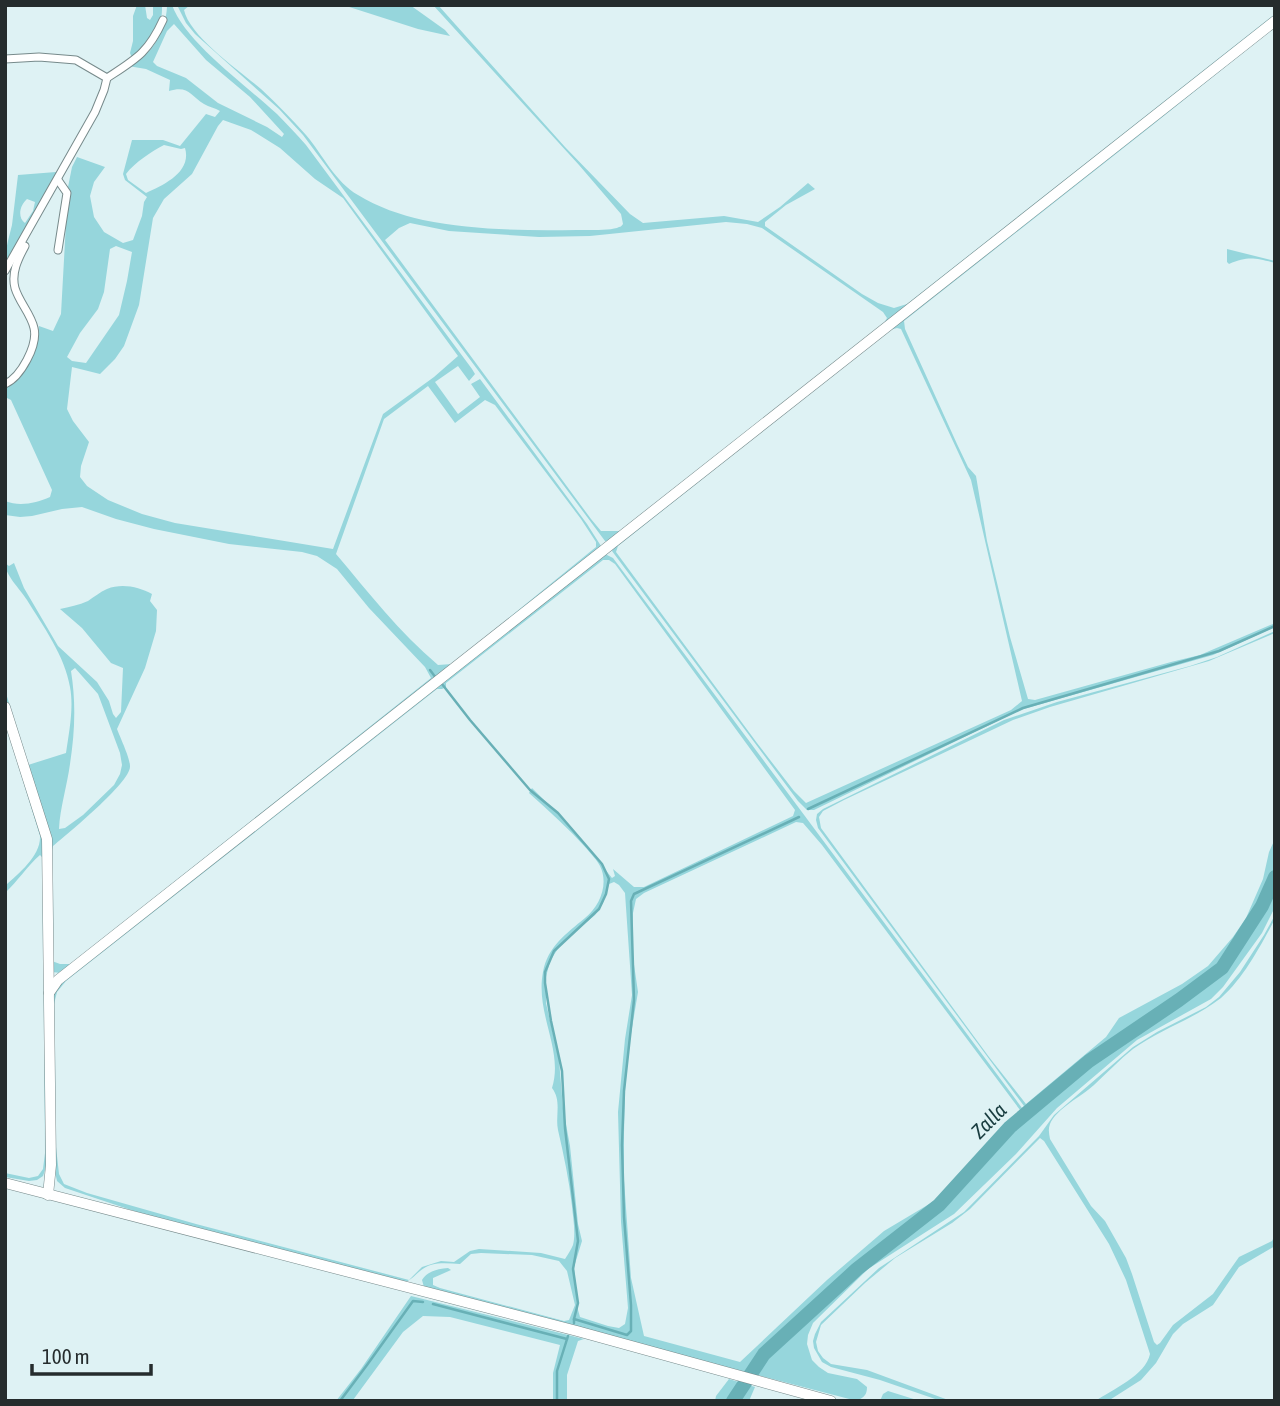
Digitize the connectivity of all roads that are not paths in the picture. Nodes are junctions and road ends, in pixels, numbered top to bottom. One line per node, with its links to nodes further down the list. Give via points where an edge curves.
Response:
1 (163, 20): 4 (street, via 140,56)
2 (1275, 21): 11 (street, via 58,980)
3 (5, 59): 4 (street, via 76,60)
4 (107, 78): 5 (street, via 95,112)
5 (58, 180): 6 (street); 7 (street, via 67,193)
6 (50, 195): 8 (street); 9 (street, via 15,267 15,286 35,330 30,354 13,381)
7 (58, 250)
8 (5, 271)
9 (5, 384)
10 (5, 707): 11 (street, via 47,839)
11 (49, 993): 13 (street)
12 (5, 1183): 13 (street)
13 (48, 1195): 14 (street)
14 (831, 1401)

